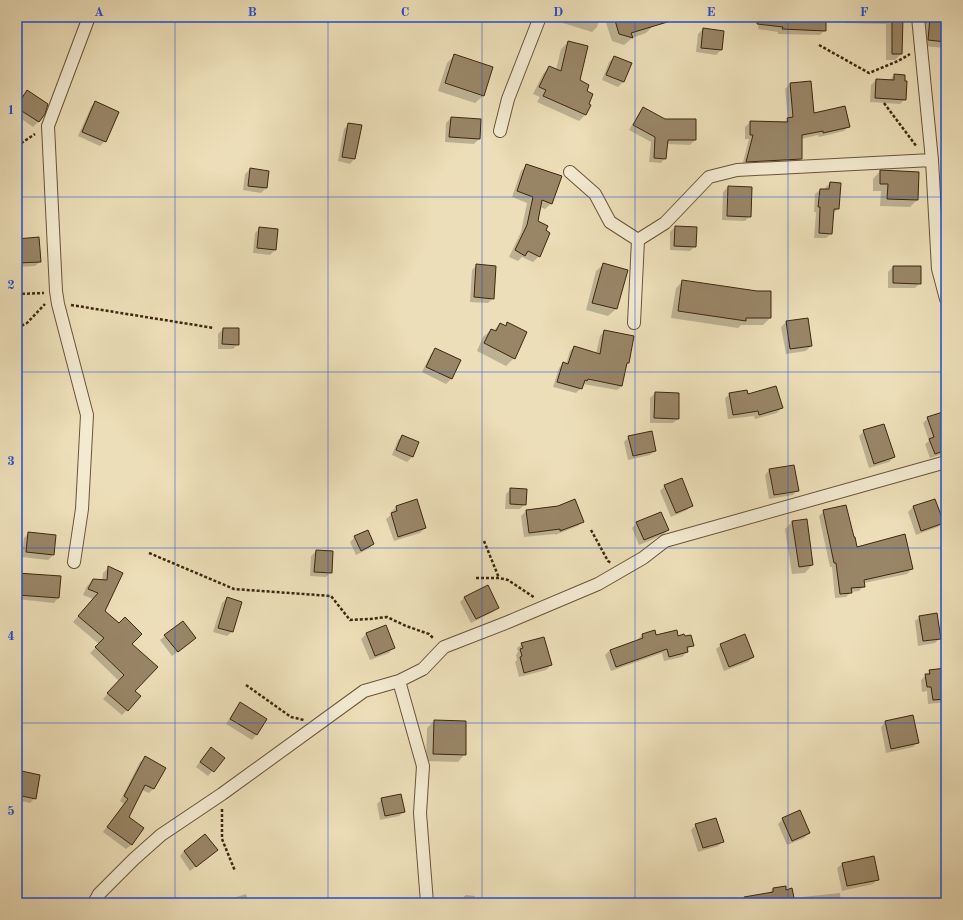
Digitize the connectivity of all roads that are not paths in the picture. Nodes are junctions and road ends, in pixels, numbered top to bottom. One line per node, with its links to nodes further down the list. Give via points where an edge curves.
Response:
1 (89, 17): 11 (street, via 48,126 56,291 87,415 82,509)
2 (540, 17): 4 (street, via 508,99)
3 (918, 17): 5 (street)
4 (500, 131)
5 (932, 160): 7 (street, via 737,170 709,177 665,223); 8 (street, via 938,269)
6 (570, 172): 7 (street, via 595,194 610,222)
7 (638, 240): 9 (street)
8 (946, 299)
9 (634, 323)
10 (946, 462): 12 (street, via 665,541 644,558 598,584 444,647 423,669)
11 (74, 562)
12 (399, 681): 13 (street, via 364,692 161,835 99,894); 14 (street, via 423,766 420,813)
13 (94, 903)
14 (427, 903)

